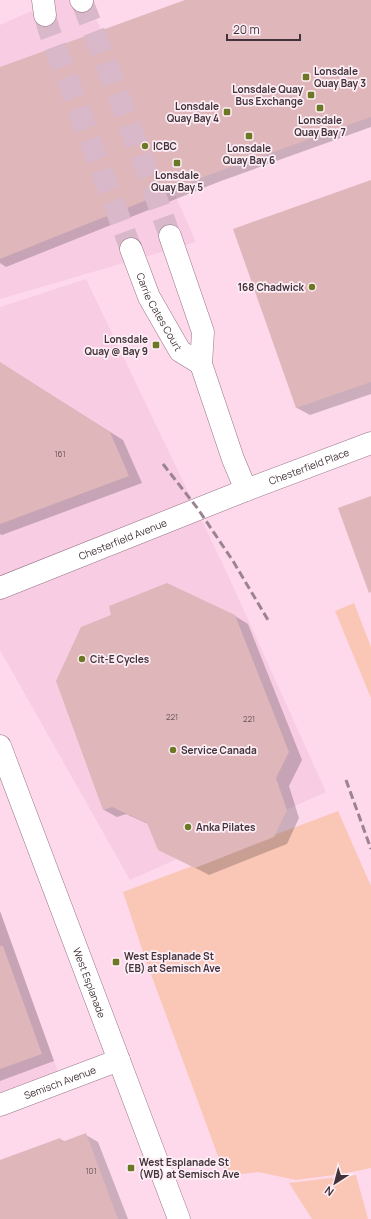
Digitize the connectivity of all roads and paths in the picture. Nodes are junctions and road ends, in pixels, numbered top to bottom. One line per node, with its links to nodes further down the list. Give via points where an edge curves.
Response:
1 (170, 236): 3 (street, via 203,332)
2 (131, 249): 3 (street, Carrie Cates Court, via 149,297 180,351)
3 (201, 364): 5 (street, via 232,459)
4 (371, 442): 5 (street, Chesterfield Place)
5 (246, 490): 6 (street, Chesterfield Avenue)
6 (0, 588)
7 (0, 746): 8 (street, West Esplanade)
8 (119, 1060): 9 (street, Semisch Avenue); 10 (street, West Esplanade)
9 (0, 1105)
10 (179, 1219)

